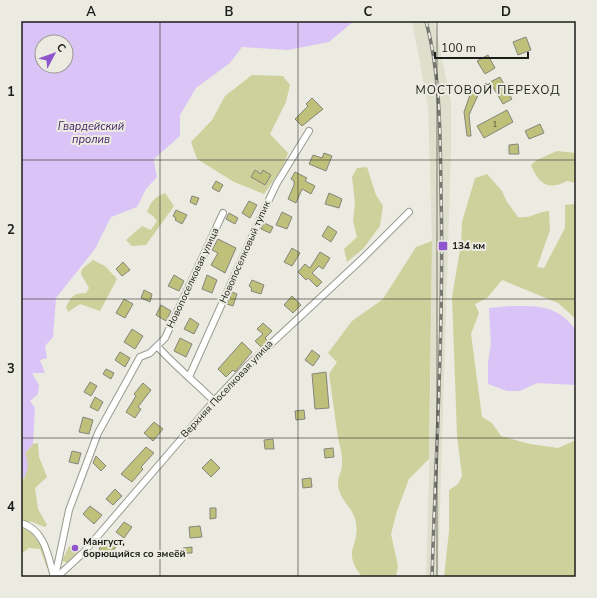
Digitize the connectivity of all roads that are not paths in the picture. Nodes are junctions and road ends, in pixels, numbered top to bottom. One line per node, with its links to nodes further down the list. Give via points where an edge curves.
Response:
1 (309, 131): 5 (street, Новопоселковый тупик, via 277,183)
2 (224, 212): 4 (street, Новопоселковая улица, via 172,326)
3 (409, 212): 6 (street, Верхняя Поселковая улица, via 357,264 268,345)
4 (158, 347): 5 (street); 8 (street, Новопоселковая улица, via 140,357 98,433 69,510)
5 (190, 377): 6 (street)
6 (214, 401): 8 (street, Верхняя Поселковая улица, via 83,553)
7 (21, 523): 8 (street, via 33,528 42,540)
8 (55, 577)

